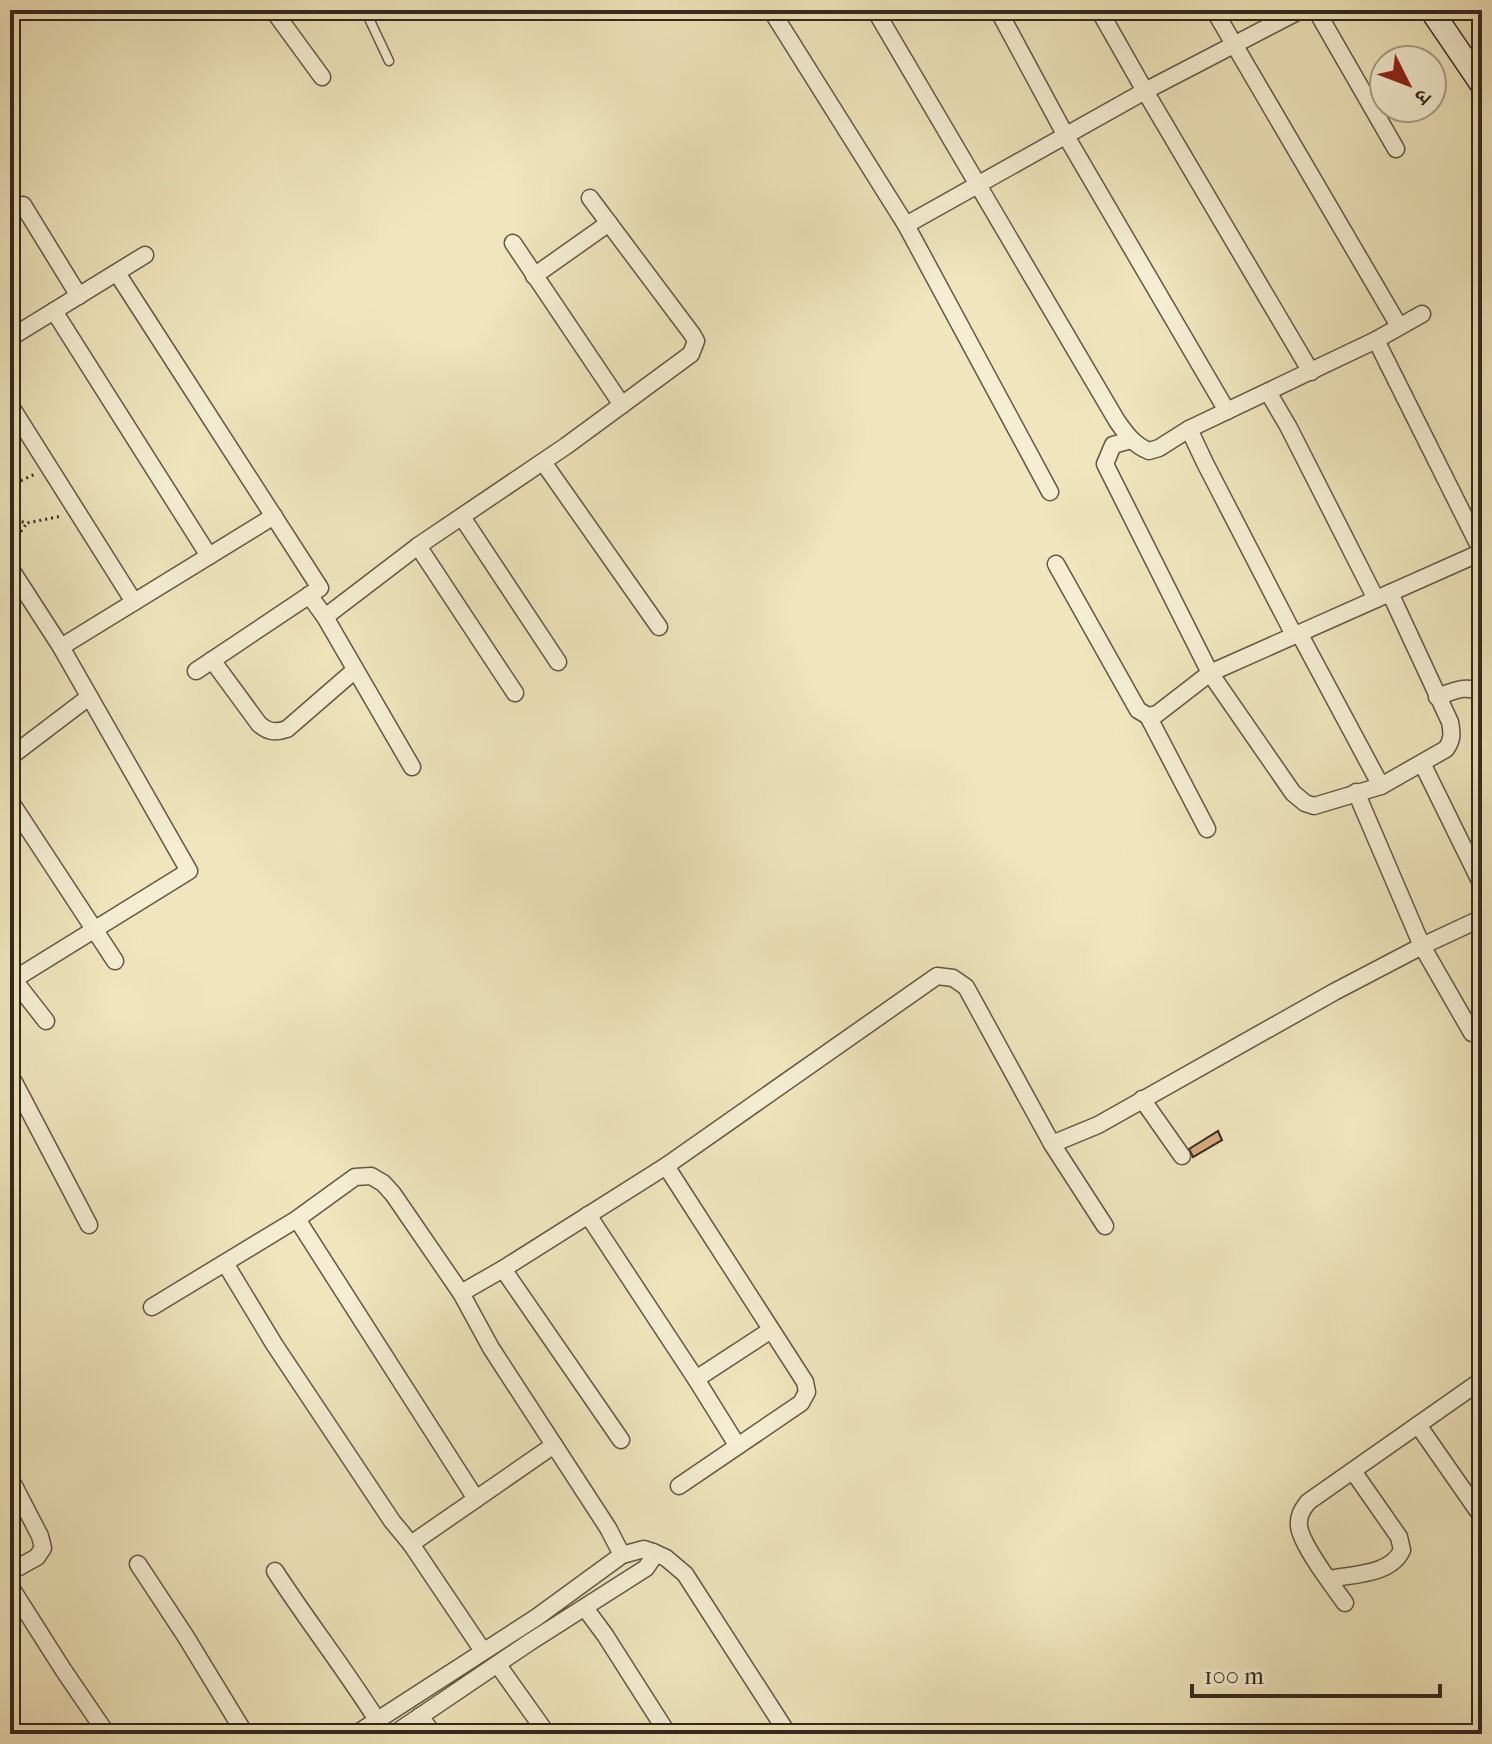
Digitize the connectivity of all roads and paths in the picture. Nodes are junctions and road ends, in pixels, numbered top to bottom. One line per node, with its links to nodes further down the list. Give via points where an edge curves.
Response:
1 (273, 10): 14 (street)
2 (365, 10): 12 (lane)
3 (771, 10): 22 (street)
4 (875, 10): 18 (street)
5 (998, 10): 16 (street)
6 (1099, 10): 15 (street)
7 (1214, 10): 11 (street)
8 (1301, 10): 11 (street)
9 (1316, 10): 17 (street)
10 (1431, 10): 13 (street)
11 (1233, 45): 15 (street); 30 (street)
12 (389, 61)
13 (1478, 71)
14 (322, 77)
15 (1145, 91): 16 (street); 33 (street)
16 (1066, 136): 18 (street); 37 (street)
17 (1396, 149)
18 (977, 185): 22 (street); 39 (street)
19 (590, 198): 21 (street)
20 (23, 205): 27 (street)
21 (609, 223): 26 (street); 36 (street, via 696,341 691,354)
22 (906, 225): 43 (street)
23 (513, 243): 26 (street)
24 (145, 255): 25 (street)
25 (117, 273): 27 (street); 45 (street)
26 (534, 276): 36 (street)
27 (79, 296): 28 (street)
28 (54, 311): 31 (street); 52 (street)
29 (1422, 314): 30 (street)
30 (1399, 326): 32 (street)
31 (10, 338)
32 (1376, 340): 33 (street); 51 (street)
33 (1311, 372): 34 (street)
34 (1268, 392): 37 (street); 56 (street)
35 (10, 405): 41 (street)
36 (622, 405): 40 (street)
37 (1227, 411): 38 (street)
38 (1189, 429): 39 (street, via 1149,451); 60 (street)
39 (1131, 440): 66 (street, via 1113,445 1105,464)
40 (543, 462): 46 (street); 59 (street)
41 (49, 467): 42 (path); 44 (street)
42 (10, 486)
43 (1050, 492)
44 (78, 512): 48 (path); 57 (street)
45 (274, 516): 52 (street); 55 (street, via 320,588)
46 (462, 517): 50 (street); 63 (street)
47 (10, 519): 48 (path)
48 (27, 523): 49 (path)
49 (10, 546)
50 (418, 546): 58 (street); 67 (street)
51 (1482, 552): 56 (street)
52 (209, 556): 57 (street)
53 (1056, 564): 71 (street, via 1132,702)
54 (10, 568): 61 (street)
55 (309, 595): 58 (street); 62 (street)
56 (1383, 596): 60 (street); 70 (street)
57 (134, 602): 61 (street)
58 (325, 617): 64 (street)
59 (659, 627)
60 (1297, 634): 66 (street); 75 (street)
61 (61, 647): 69 (street)
62 (212, 660): 64 (street, via 259,724 275,732 287,729); 65 (street)
63 (558, 662)
64 (355, 670): 74 (street)
65 (196, 671)
66 (1210, 673): 71 (street); 76 (street, via 1305,803 1318,807)
67 (515, 693)
68 (1482, 693): 70 (street, via 1461,687)
69 (89, 697): 72 (street); 81 (street, via 189,871)
70 (1437, 697): 73 (street, via 1453,734 1446,749)
71 (1148, 716): 78 (street)
72 (10, 757)
73 (1422, 763): 75 (street); 79 (street)
74 (412, 767)
75 (1381, 786): 76 (street)
76 (1356, 792): 82 (street)
77 (10, 801): 81 (street)
78 (1207, 829)
79 (1482, 885)
80 (1482, 918): 82 (street)
81 (94, 930): 83 (street); 84 (street)
82 (1422, 946): 86 (street); 88 (street)
83 (115, 961)
84 (12, 978): 85 (street)
85 (46, 1021)
86 (1472, 1033)
87 (10, 1080): 94 (street)
88 (1142, 1099): 89 (street); 90 (street)
89 (1052, 1144): 91 (street, via 966,987 937,976); 95 (street)
90 (1182, 1156)
91 (666, 1166): 92 (street); 100 (street)
92 (588, 1215): 97 (street); 101 (street)
93 (297, 1219): 96 (street); 98 (street, via 355,1177 371,1176 393,1194); 110 (street)
94 (89, 1225)
95 (1105, 1226)
96 (225, 1263): 99 (street); 112 (street)
97 (503, 1269): 98 (street); 104 (street)
98 (461, 1293): 105 (street)
99 (152, 1307)
100 (771, 1330): 101 (street); 106 (street, via 807,1392 801,1403)
101 (696, 1379): 106 (street)
102 (1482, 1380): 103 (street)
103 (1418, 1425): 107 (street); 111 (street)
104 (621, 1440)
105 (554, 1445): 110 (street); 114 (street)
106 (737, 1445): 109 (street)
107 (1353, 1471): 118 (street, via 1301,1512 1301,1537); 118 (street, via 1399,1537 1402,1550 1383,1569)
108 (10, 1478): 117 (street, via 43,1548)
109 (679, 1486)
110 (476, 1499): 112 (street)
111 (1480, 1514)
112 (411, 1544): 122 (street)
113 (650, 1553): 114 (street); 121 (street, via 646,1568); 133 (street, via 685,1574)
114 (622, 1555): 122 (street)
115 (138, 1564): 127 (street)
116 (275, 1571): 125 (street)
117 (10, 1572)
118 (1329, 1579): 120 (street)
119 (10, 1586): 126 (street)
120 (1345, 1603)
121 (585, 1608): 123 (street); 132 (street)
122 (483, 1651): 125 (street)
123 (498, 1665): 124 (street); 131 (street)
124 (420, 1716): 129 (street); 130 (street)
125 (377, 1720): 128 (street)
126 (107, 1734)
127 (245, 1734)
128 (356, 1734)
129 (394, 1734)
130 (433, 1734)
131 (547, 1734)
132 (668, 1734)
133 (788, 1734)

